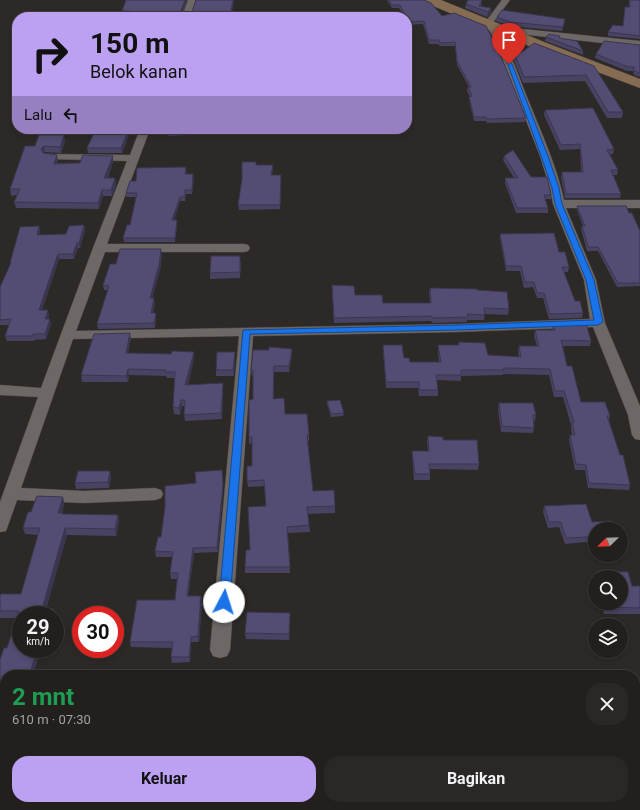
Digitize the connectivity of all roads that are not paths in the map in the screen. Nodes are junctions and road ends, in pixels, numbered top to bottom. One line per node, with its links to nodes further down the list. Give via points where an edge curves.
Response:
1 (192, 0): 4 (street)
2 (430, 0): 5 (main road)
3 (506, 0): 5 (street)
4 (188, 12)
5 (488, 24): 6 (main road); 12 (street, via 512,71 545,156)
6 (503, 30): 7 (street); 8 (main road)
7 (640, 44)
8 (640, 84)
9 (143, 134): 11 (street)
10 (49, 156): 11 (street)
11 (135, 158): 14 (street)
12 (559, 204): 13 (street); 16 (street, via 590,280)
13 (640, 204)
14 (100, 248): 15 (street); 18 (street)
15 (244, 248)
16 (598, 322): 17 (street); 21 (street, via 636,415)
17 (246, 332): 18 (street); 25 (street)
18 (67, 334): 20 (street)
19 (0, 390): 20 (street)
20 (48, 393): 22 (street)
21 (640, 435)
22 (12, 494): 23 (street, via 84,497); 24 (street)
23 (155, 494)
24 (0, 526)
25 (220, 650)

